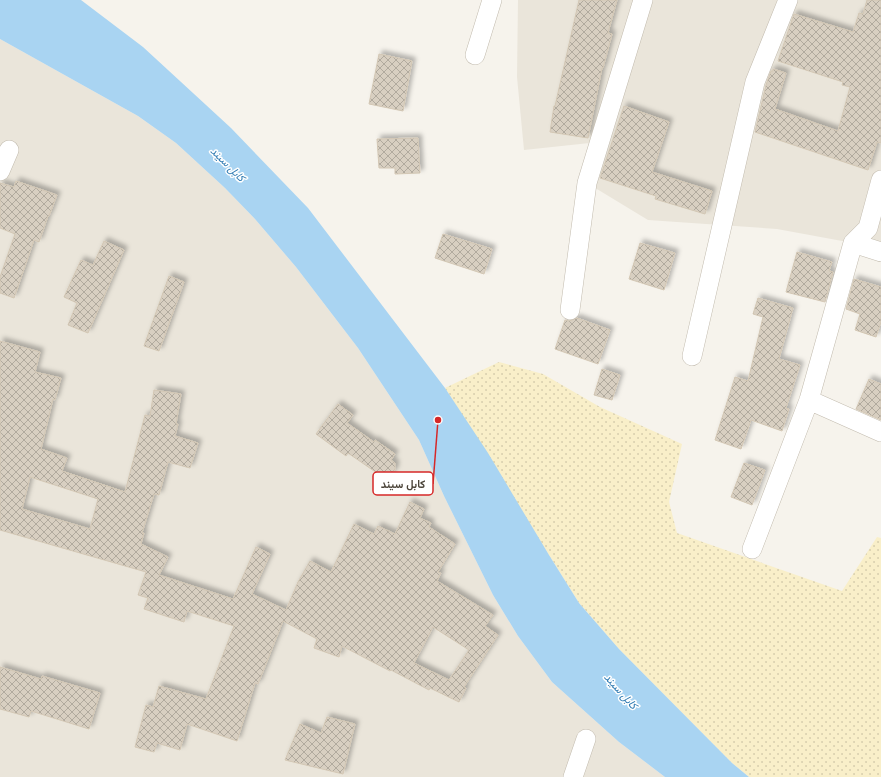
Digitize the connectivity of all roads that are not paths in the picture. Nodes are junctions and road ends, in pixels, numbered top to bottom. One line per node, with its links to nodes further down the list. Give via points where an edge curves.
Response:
1 (492, 0): 4 (street)
2 (643, 0): 10 (street, via 587,183)
3 (788, 0): 11 (street, via 755,82)
4 (475, 55)
5 (9, 150): 6 (street)
6 (0, 171)
7 (881, 180): 8 (street, via 868,228)
8 (853, 243): 9 (street); 12 (street)
9 (881, 252)
10 (570, 310)
11 (692, 356)
12 (809, 400): 13 (street); 14 (street)
13 (881, 432)
14 (752, 549)
15 (586, 739): 16 (street)
16 (573, 777)

